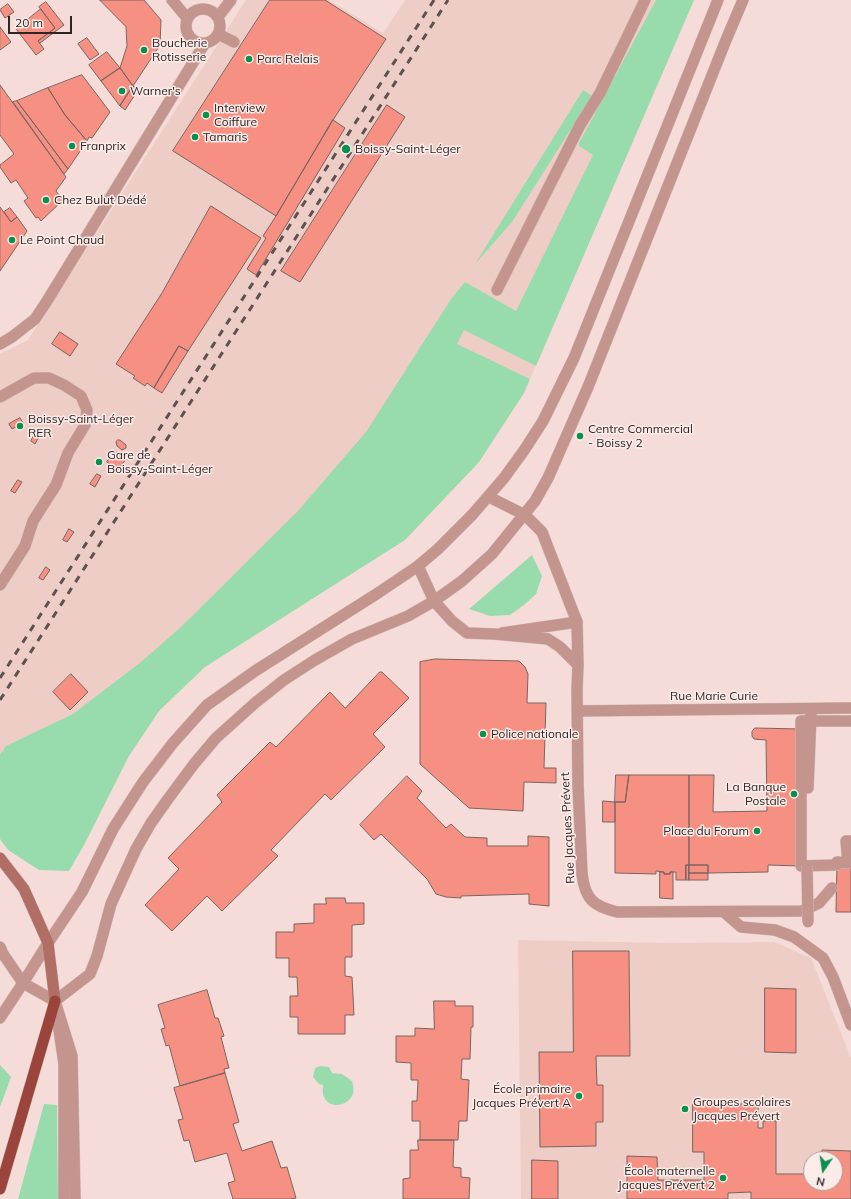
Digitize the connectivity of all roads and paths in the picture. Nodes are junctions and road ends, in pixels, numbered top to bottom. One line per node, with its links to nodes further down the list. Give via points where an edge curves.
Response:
1 (172, 0): 7 (street)
2 (231, 0): 6 (street)
3 (645, 0): 11 (street, via 600,93 580,124)
4 (718, 0): 14 (street, via 574,358 543,421)
5 (743, 0): 15 (street, via 588,387 548,478)
6 (218, 17): 7 (street, via 205,8 194,10); 8 (street)
7 (187, 18): 10 (street, via 189,36 196,42)
8 (218, 34): 9 (street); 10 (street)
9 (234, 42)
10 (205, 43): 12 (street, via 35,319)
11 (497, 290)
12 (0, 344)
13 (0, 397): 17 (street, via 34,378 48,378 81,396 87,410 86,425 68,453 56,485 33,521 25,546)
14 (489, 497): 15 (street, Rue Jacques Prévert); 16 (street, via 458,531)
15 (525, 515): 18 (street, via 492,554 462,581); 19 (street, Rue Jacques Prévert, via 544,536)
16 (418, 566): 18 (street); 33 (street, via 207,705 143,782 113,830 82,892)
17 (0, 585)
18 (434, 601): 20 (street, via 467,633); 36 (street, via 408,616 352,639 315,660 284,680 216,738 168,799 136,849 111,904 90,974)
19 (577, 622): 20 (street); 21 (street, Rue Jacques Prévert)
20 (494, 634): 21 (street, via 548,639 560,646)
21 (578, 665): 24 (street, Rue Jacques Prévert)
22 (851, 708): 23 (street, Rue Marie Curie)
23 (812, 709): 24 (street, Rue Marie Curie); 25 (street)
24 (577, 711): 31 (street, Rue Jacques Prévert, via 582,874 584,888 592,902 617,912)
25 (810, 722): 26 (street); 29 (street)
26 (851, 722)
27 (851, 841): 29 (street, via 846,841 848,863)
28 (0, 858): 33 (main road, via 24,889)
29 (807, 866): 32 (street, bridge)
30 (832, 888): 31 (street, Rue Jacques Prévert, via 819,903 802,911)
31 (724, 912): 38 (street, via 741,927 775,930 794,937 823,958)
32 (808, 922)
33 (48, 943): 35 (street); 36 (main road)
34 (0, 947): 35 (street)
35 (23, 983): 36 (street); 37 (street)
36 (56, 1001): 39 (highway); 40 (street, via 64,1064); 41 (street, via 72,1056)
37 (0, 1018)
38 (851, 1025)
39 (0, 1189)
40 (64, 1199)
41 (75, 1199)

